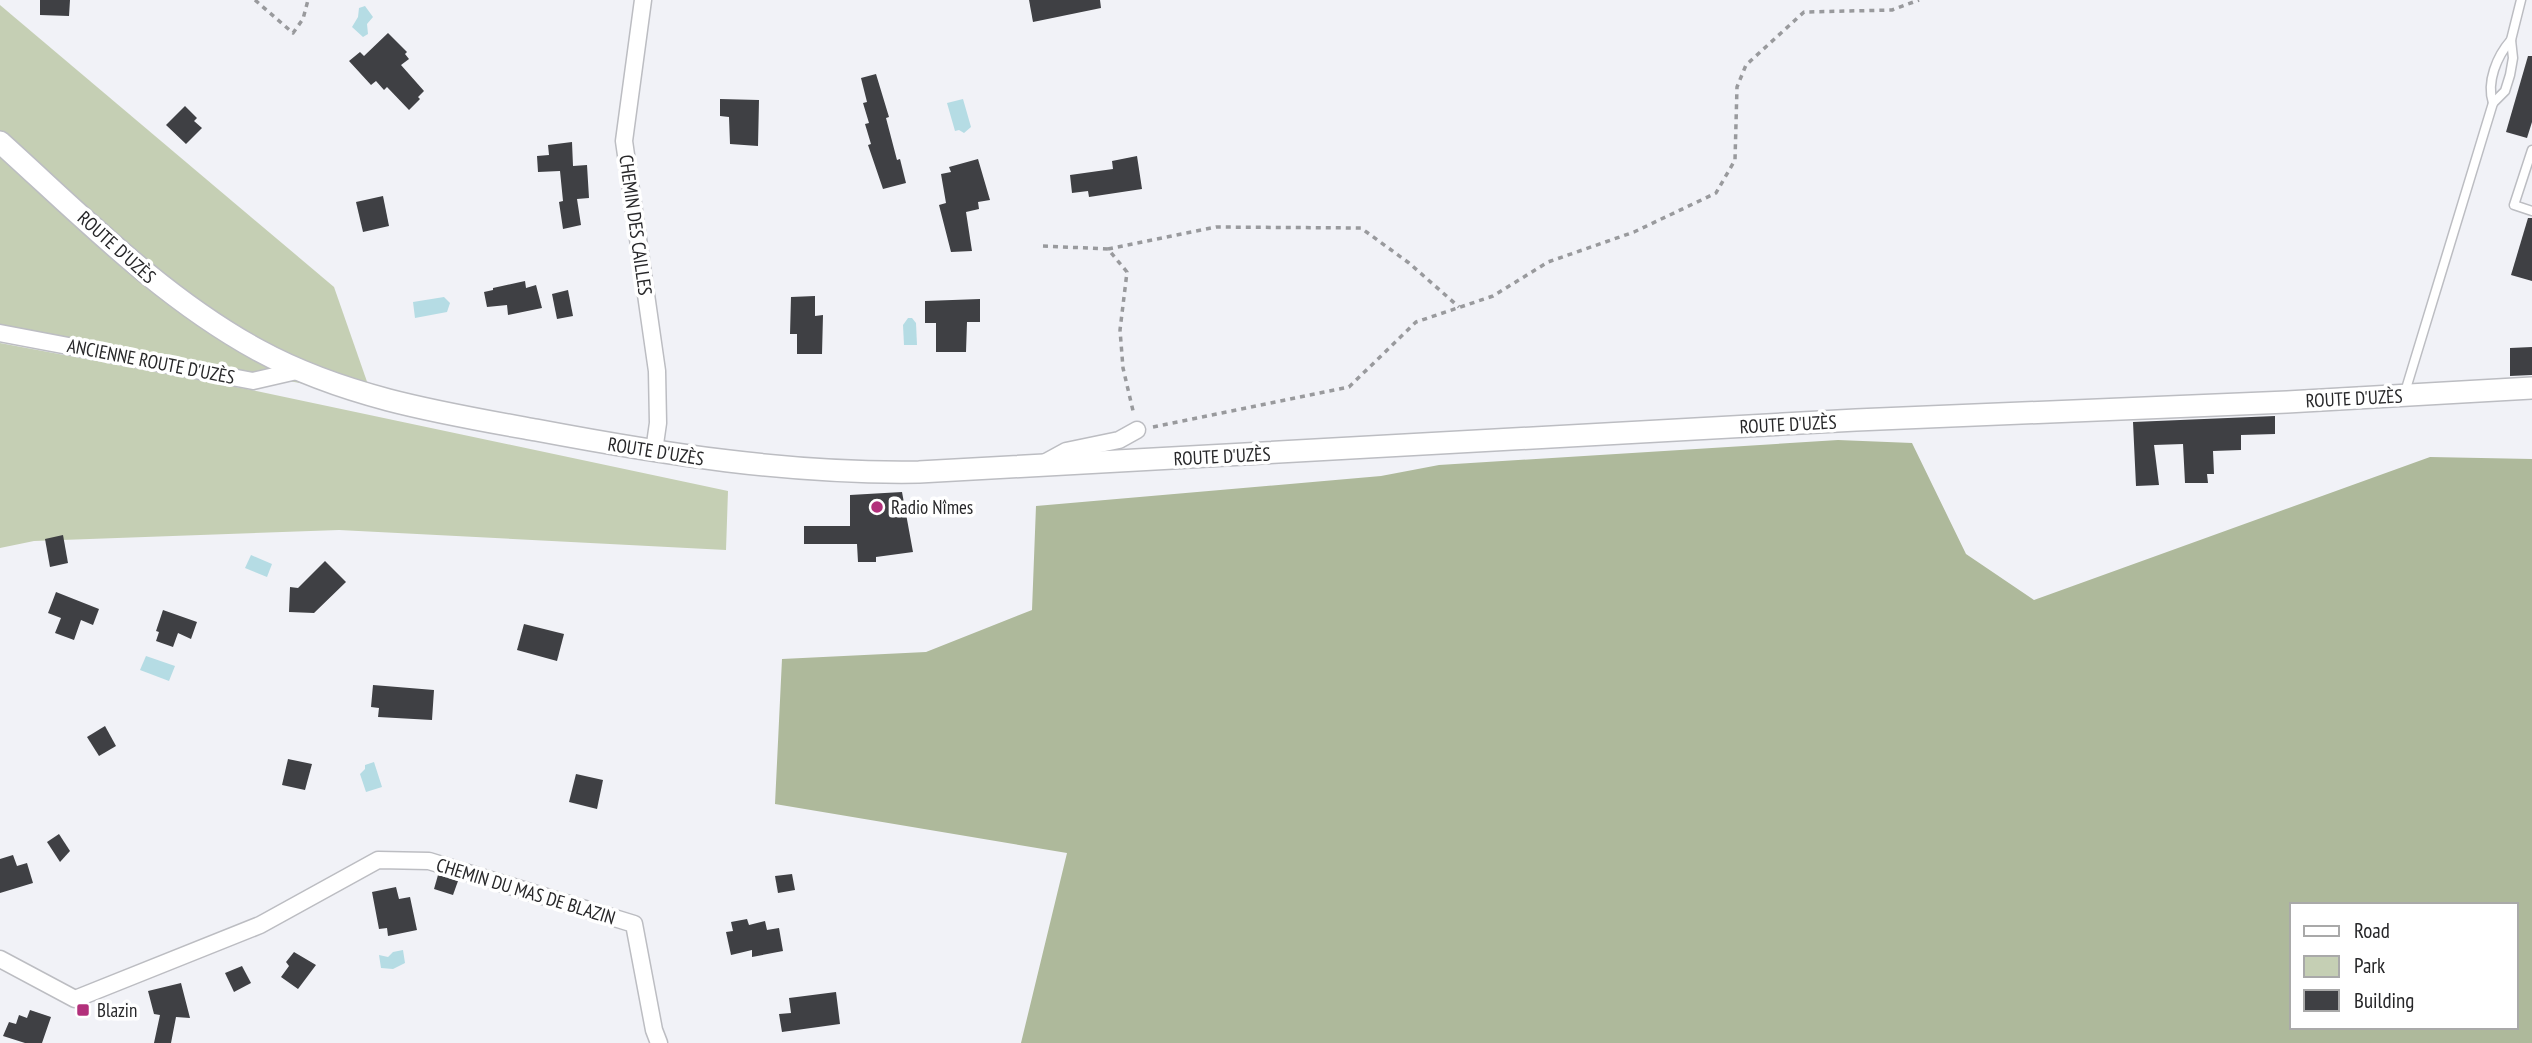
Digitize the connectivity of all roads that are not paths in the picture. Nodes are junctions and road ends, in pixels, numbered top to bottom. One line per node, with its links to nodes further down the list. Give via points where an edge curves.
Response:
1 (643, 0): 13 (street, CHEMIN DES CAILLES, via 624,141 657,371)
2 (2521, 0): 3 (lane)
3 (2511, 40): 4 (lane, via 2495,69 2490,92); 4 (lane, via 2510,75 2505,91)
4 (2493, 103): 11 (lane)
5 (0, 142): 9 (main road, ROUTE D'UZÈS, via 155,282 259,351)
6 (2532, 150): 7 (lane, via 2514,205)
7 (2532, 211)
8 (0, 333): 9 (street, ANCIENNE ROUTE D'UZÈS, via 253,381)
9 (301, 370): 13 (main road, ROUTE D'UZÈS, via 372,396 432,411)
10 (2532, 388): 11 (main road, ROUTE D'UZÈS)
11 (2404, 395): 14 (main road, ROUTE D'UZÈS, via 1856,420)
12 (1137, 430): 14 (street, via 1119,440 1066,451)
13 (654, 451): 14 (main road, ROUTE D'UZÈS, via 819,471)
14 (1036, 467)
15 (0, 959): 16 (street, CHEMIN DU MAS DE BLAZIN, via 75,999 260,925 378,860 429,862 634,924)
16 (660, 1043)

